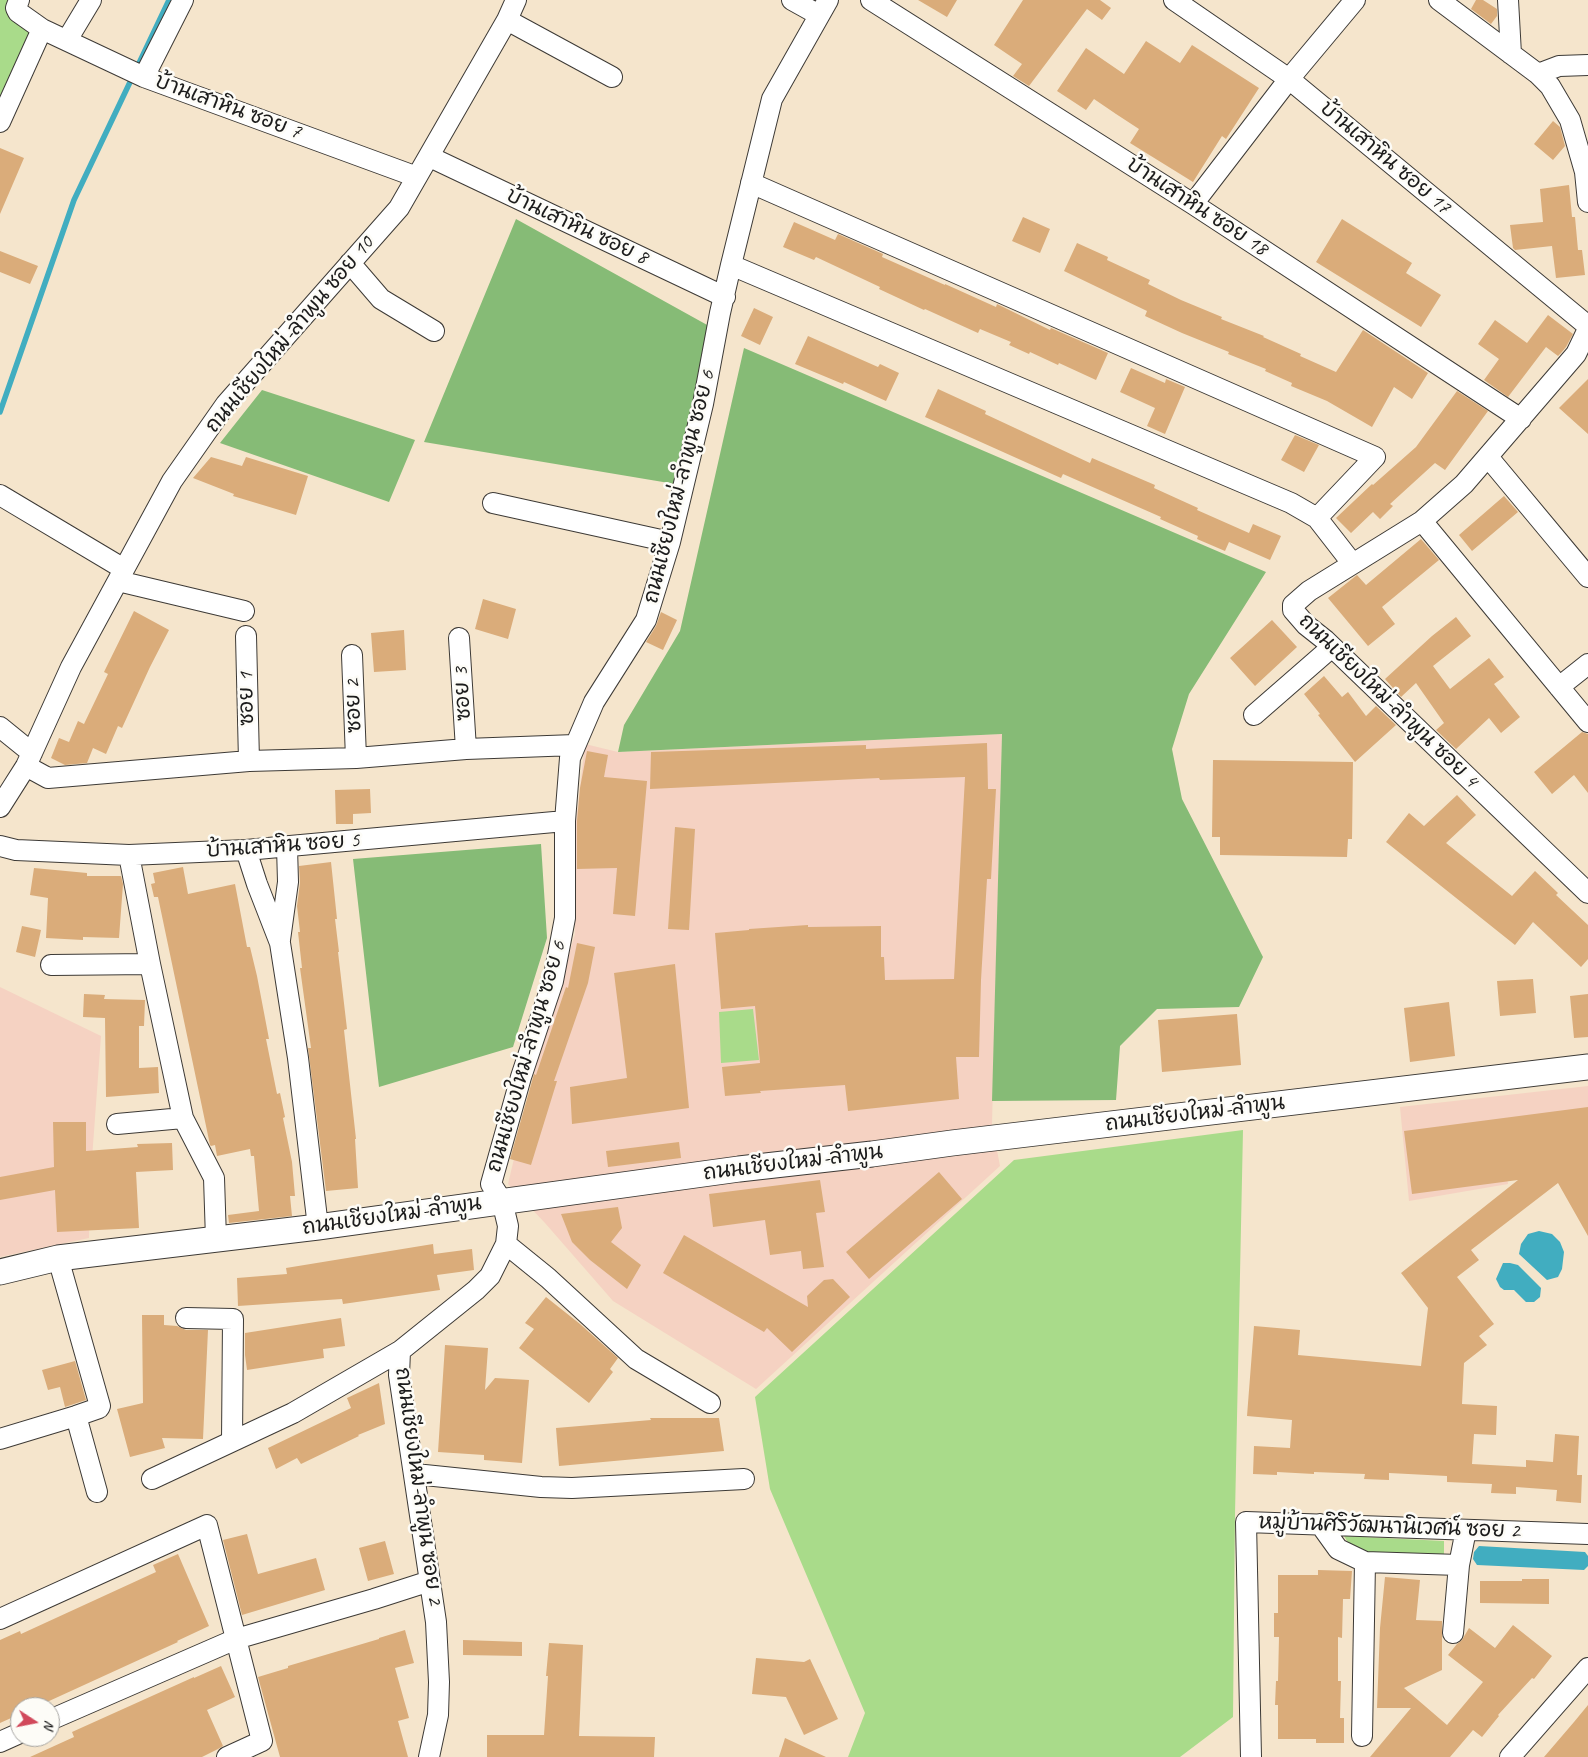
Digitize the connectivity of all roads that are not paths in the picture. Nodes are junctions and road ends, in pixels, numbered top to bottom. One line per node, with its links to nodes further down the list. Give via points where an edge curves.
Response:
1 (18, 0): 13 (street, บ้านเสาหิน ซอย 7, via 18,12)
2 (91, 0): 14 (street)
3 (183, 0): 18 (street)
4 (516, 0): 12 (street, ถนนเชียงใหม่-ลำพูน ซอย 10)
5 (792, 0): 11 (street)
6 (871, 0): 26 (street, บ้านเสาหิน ซอย 18)
7 (1174, 0): 20 (street, บ้านเสาหิน ซอย 17)
8 (1355, 0): 20 (street)
9 (1438, 0): 15 (street)
10 (1508, 0): 15 (street)
11 (824, 8): 24 (street, ถนนเชียงใหม่-ลำพูน ซอย 6, via 772,98)
12 (507, 20): 19 (street); 22 (street, ถนนเชียงใหม่-ลำพูน ซอย 10)
13 (42, 28): 14 (street, บ้านเสาหิน ซอย 7); 21 (street)
14 (67, 40): 18 (street, บ้านเสาหิน ซอย 7)
15 (1511, 54): 17 (street)
16 (1588, 65): 17 (street, via 1559,66)
17 (1538, 74): 25 (street, via 1550,86 1570,120 1585,172)
18 (144, 77): 23 (street, บ้านเสาหิน ซอย 7)
19 (612, 77)
20 (1289, 79): 26 (street); 30 (street, บ้านเสาหิน ซอย 17)
21 (0, 122)
22 (430, 157): 23 (street, ถนนเชียงใหม่-ลำพูน ซอย 10); 29 (street, บ้านเสาหิน ซอย 8)
23 (417, 177): 27 (street, ถนนเชียงใหม่-ลำพูน ซอย 10, via 399,208)
24 (751, 183): 28 (street, ถนนเชียงใหม่-ลำพูน ซอย 6); 37 (street, via 1375,457)
25 (1588, 202)
26 (1193, 204): 33 (street, บ้านเสาหิน ซอย 18)
27 (350, 263): 31 (street, via 381,299); 41 (street, ถนนเชียงใหม่-ลำพูน ซอย 10, via 226,404 172,481)
28 (731, 265): 29 (street, ถนนเชียงใหม่-ลำพูน ซอย 6); 37 (street, via 1282,499)
29 (725, 297): 39 (street, ถนนเชียงใหม่-ลำพูน ซอย 6)
30 (1588, 327): 32 (street, ถนนเชียงใหม่-ลำพูน ซอย 4)
31 (434, 332)
32 (1582, 352): 33 (street, ถนนเชียงใหม่-ลำพูน ซอย 4)
33 (1521, 419): 34 (street, ถนนเชียงใหม่-ลำพูน ซอย 4)
34 (1488, 457): 38 (street, ถนนเชียงใหม่-ลำพูน ซอย 4, via 1464,484); 42 (street)
35 (0, 495): 41 (street)
36 (493, 503): 39 (street)
37 (1317, 518): 40 (street)
38 (1422, 521): 40 (street, ถนนเชียงใหม่-ลำพูน ซอย 4); 49 (street)
39 (670, 542): 53 (street, ถนนเชียงใหม่-ลำพูน ซอย 6, via 646,620 594,702)
40 (1352, 563): 46 (street, ถนนเชียงใหม่-ลำพูน ซอย 4, via 1293,605 1301,620)
41 (121, 575): 43 (street); 56 (street, ถนนเชียงใหม่-ลำพูน ซอย 10, via 71,667)
42 (1588, 577)
43 (244, 611)
44 (246, 636): 57 (street, ซอย 1)
45 (459, 638): 54 (street, ซอย 3)
46 (1332, 647): 50 (street); 64 (street, ถนนเชียงใหม่-ลำพูน ซอย 4)
47 (352, 655): 55 (street, ซอย 2)
48 (1588, 664): 49 (street)
49 (1559, 687): 51 (street)
50 (1254, 715)
51 (1588, 722)
52 (0, 727): 56 (street)
53 (575, 745): 54 (street); 59 (street, ถนนเชียงใหม่-ลำพูน ซอย 6, via 570,758)
54 (466, 749): 55 (street)
55 (356, 758): 57 (street)
56 (29, 760): 57 (street, via 48,778); 58 (street, ถนนเชียงใหม่-ลำพูน ซอย 10)
57 (248, 761)
58 (0, 807)
59 (565, 821): 61 (street, บ้านเสาหิน ซอย 5); 71 (street, ถนนเชียงใหม่-ลำพูน ซอย 6, via 565,918 552,981 521,1077 492,1184)
60 (0, 846): 63 (street, บ้านเสาหิน ซอย 5, via 16,850)
61 (287, 847): 62 (street, บ้านเสาหิน ซอย 5); 65 (street, via 288,882)
62 (246, 850): 63 (street, บ้านเสาหิน ซอย 5); 65 (street)
63 (129, 854): 66 (street)
64 (1588, 893)
65 (280, 943): 72 (street, via 298,1058)
66 (150, 964): 67 (street); 69 (street)
67 (50, 965)
68 (1588, 1067): 71 (main road, ถนนเชียงใหม่-ลำพูน, via 739,1169)
69 (183, 1118): 70 (street); 73 (street, via 214,1178)
70 (117, 1124)
71 (502, 1201): 72 (main road, ถนนเชียงใหม่-ลำพูน); 74 (street, ถนนเชียงใหม่-ลำพูน ซอย 2, via 508,1226)
72 (318, 1227): 73 (main road, ถนนเชียงใหม่-ลำพูน)
73 (216, 1239): 75 (main road, ถนนเชียงใหม่-ลำพูน)
74 (506, 1244): 78 (street, ถนนเชียงใหม่-ลำพูน ซอย 2, via 490,1276); 79 (street, via 555,1284 636,1359)
75 (58, 1258): 76 (main road, ถนนเชียงใหม่-ลำพูน); 80 (street, via 101,1404 99,1408)
76 (0, 1272)
77 (186, 1318): 82 (street, via 233,1319)
78 (400, 1351): 82 (street, via 294,1413); 83 (street, ถนนเชียงใหม่-ลำพูน ซอย 2, via 399,1375)
79 (710, 1403)
80 (76, 1416): 81 (street); 86 (street)
81 (0, 1439)
82 (232, 1441): 84 (street)
83 (414, 1474): 85 (street, via 572,1488); 92 (street, ถนนเชียงใหม่-ลำพูน ซอย 2)
84 (152, 1479)
85 (744, 1480)
86 (97, 1492)
87 (1320, 1524): 88 (street, หมู่บ้านศิริวัฒนานิเวศน์ ซอย 2); 90 (street, via 1338,1549); 101 (street, หมู่บ้านศิริวัฒนานิเวศน์ ซอย 2, via 1246,1522)
88 (1466, 1530): 89 (street, หมู่บ้านศิริวัฒนานิเวศน์ ซอย 2); 91 (street)
89 (1588, 1534)
90 (1365, 1562): 91 (street); 98 (street)
91 (1459, 1565): 94 (street)
92 (430, 1580): 95 (street); 100 (street, ถนนเชียงใหม่-ลำพูน ซอย 2, via 439,1682 438,1715)
93 (0, 1619): 95 (street, via 207,1525)
94 (1453, 1633)
95 (236, 1639): 97 (street); 99 (street, via 262,1741)
96 (1588, 1668): 102 (street)
97 (60, 1716)
98 (1362, 1736)
99 (227, 1757)
100 (429, 1757)
101 (1251, 1757)
102 (1510, 1757)

